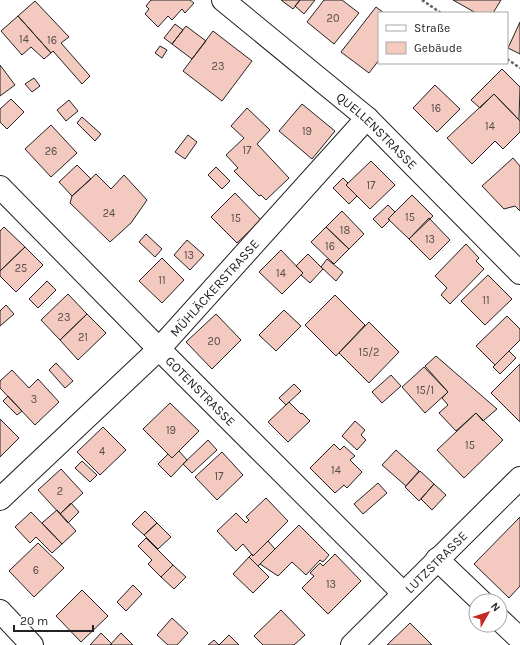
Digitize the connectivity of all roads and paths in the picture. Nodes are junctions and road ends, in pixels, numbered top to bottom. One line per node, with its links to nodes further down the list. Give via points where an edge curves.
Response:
1 (222, 0): 6 (street, QUELLENSTRASSE)
2 (422, 0): 3 (path)
3 (440, 12)
4 (508, 60): 5 (path)
5 (520, 68)
6 (367, 118): 8 (street, QUELLENSTRASSE); 9 (street, MÜHLÄCKERSTRASSE)
7 (0, 187): 9 (street, GOTENSTRASSE)
8 (520, 273)
9 (158, 349): 11 (street, MÜHLÄCKERSTRASSE); 13 (street, GOTENSTRASSE)
10 (520, 478): 12 (street, LUTZSTRASSE)
11 (0, 499)
12 (437, 559): 13 (street, LUTZSTRASSE); 14 (street)
13 (403, 593): 19 (street, LUTZSTRASSE)
14 (473, 593)
15 (0, 611): 18 (street)
16 (508, 628): 17 (street)
17 (520, 639)
18 (32, 645)
19 (352, 645)

